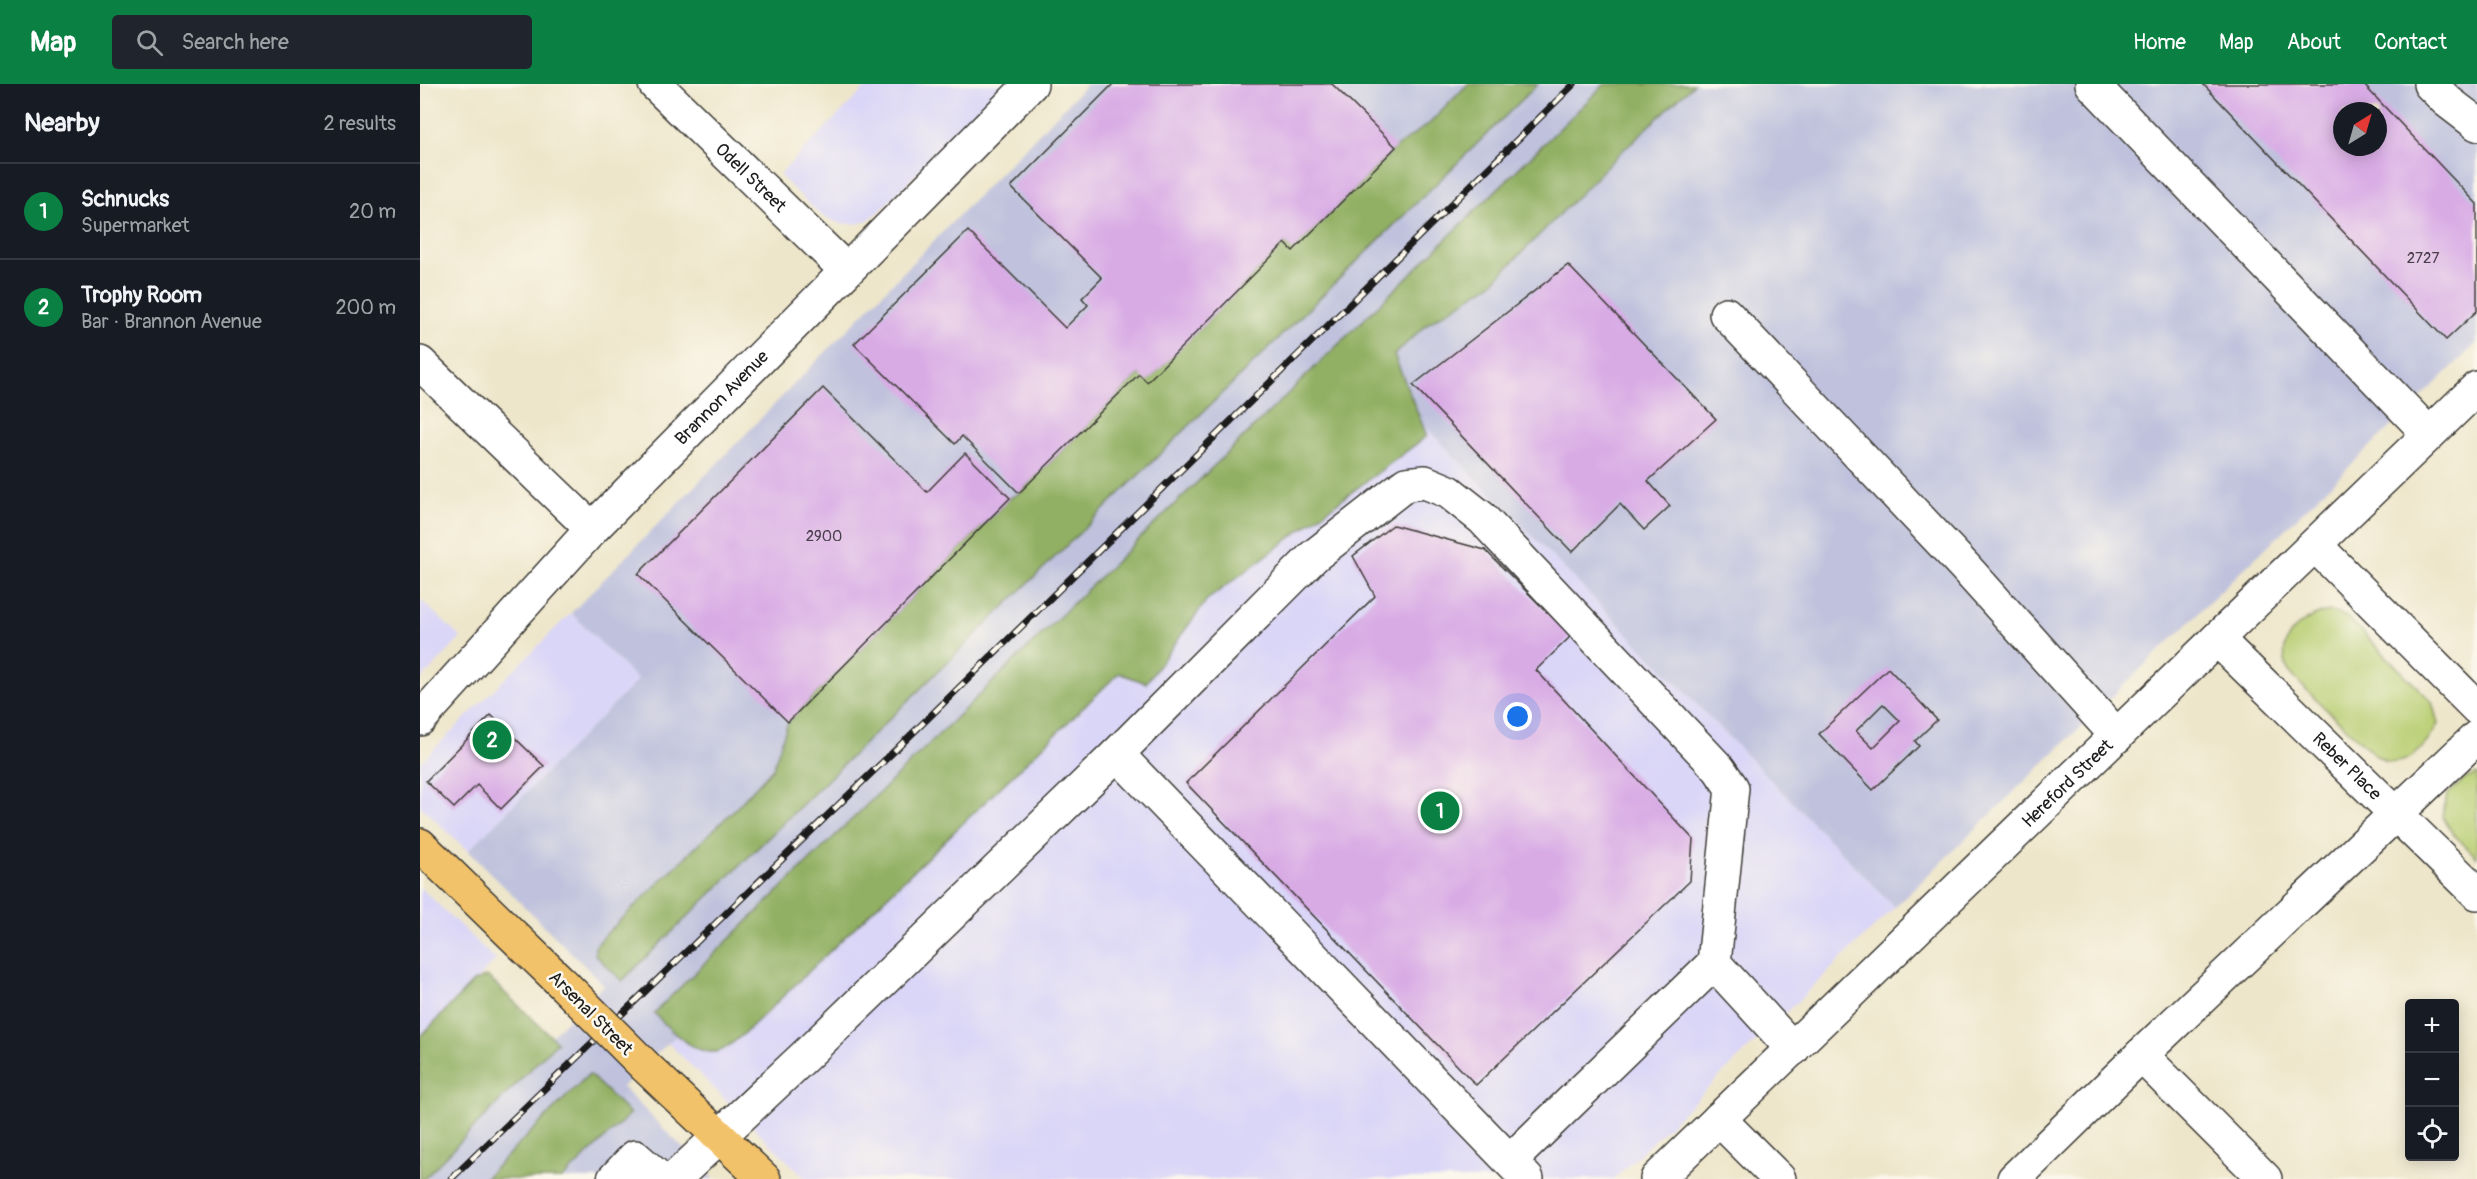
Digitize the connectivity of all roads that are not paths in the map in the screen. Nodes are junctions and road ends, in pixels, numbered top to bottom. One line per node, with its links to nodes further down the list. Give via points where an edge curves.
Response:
1 (655, 84): 6 (street, Odell Street)
2 (1031, 84): 6 (street, Brannon Avenue)
3 (2092, 84): 10 (street)
4 (2430, 84): 5 (street)
5 (2477, 124)
6 (846, 270): 11 (street, Brannon Avenue)
7 (1726, 314): 16 (street, via 1964,566)
8 (420, 363): 11 (street)
9 (2477, 388): 10 (street, Hereford Street)
10 (2429, 434): 12 (street, Hereford Street)
11 (592, 529): 15 (street, Brannon Avenue)
12 (2315, 545): 13 (street, Hereford Street); 14 (street)
13 (2217, 639): 16 (street, Hereford Street); 19 (street, Reber Place)
14 (2477, 708)
15 (420, 719)
16 (2117, 736): 23 (street, Hereford Street)
17 (2477, 737): 19 (street)
18 (1117, 754): 22 (street, via 1314,556 1406,484 1425,482 1449,492 1482,518 1719,769 1732,788); 26 (street); 27 (street)
19 (2396, 814): 21 (street, Reber Place); 24 (street)
20 (420, 845): 26 (main road, Arsenal Street, bridge)
21 (2477, 893)
22 (1714, 963): 23 (street); 27 (street)
23 (1793, 1048): 25 (street, Hereford Street)
24 (2141, 1055): 34 (street); 35 (street)
25 (1719, 1119): 32 (street, Hereford Street); 33 (street)
26 (720, 1136): 30 (street); 31 (main road, Arsenal Street)
27 (1519, 1170)
28 (614, 1179): 29 (street, via 635,1157)
29 (660, 1179)
30 (674, 1179)
31 (764, 1179)
32 (1657, 1179)
33 (1779, 1179)
34 (2014, 1179)
35 (2265, 1179)

